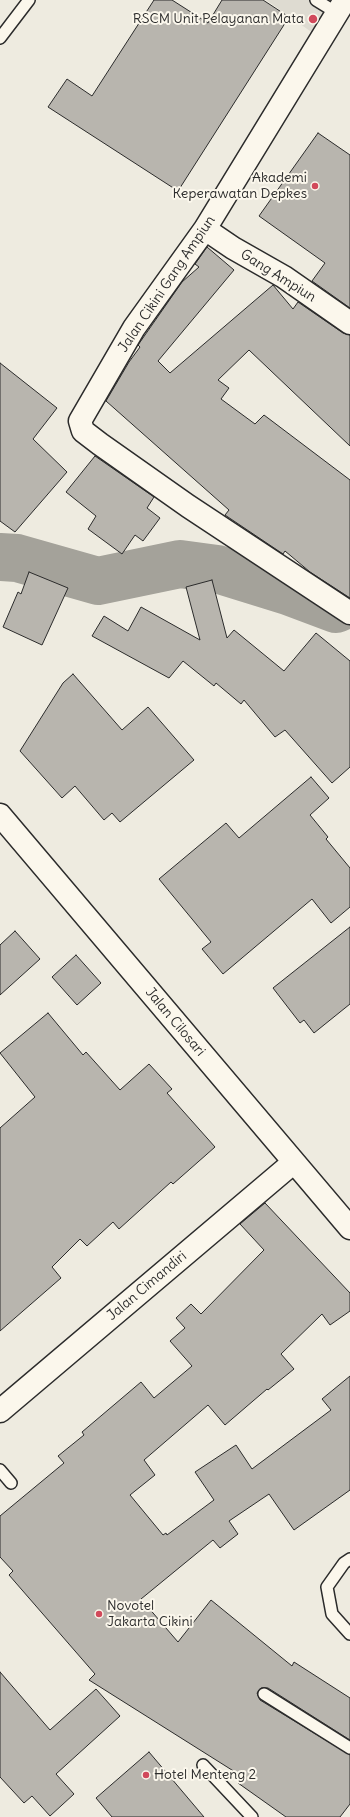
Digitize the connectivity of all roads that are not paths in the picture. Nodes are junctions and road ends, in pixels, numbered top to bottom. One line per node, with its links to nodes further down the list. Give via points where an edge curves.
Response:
1 (29, 0): 4 (lane)
2 (316, 0): 3 (lane)
3 (341, 7): 5 (street, Jalan Cikini Gang Ampiun)
4 (0, 38)
5 (205, 229): 6 (street, Gang Ampiun, via 284,277); 7 (street, Jalan Cikini Gang Ampiun, via 134,328 80,425 83,431 100,444)
6 (350, 323)
7 (350, 613)
8 (0, 815): 9 (street, Jalan Cilosari)
9 (294, 1162): 10 (street, Jalan Cilosari); 11 (street, Jalan Cimandiri)
10 (350, 1228)
11 (0, 1411)
12 (0, 1470): 13 (lane)
13 (11, 1483)
14 (350, 1559): 15 (lane, via 344,1563 327,1587 332,1614)
15 (350, 1634)
16 (264, 1694): 17 (lane)
17 (350, 1748)
18 (203, 1765): 19 (lane)
19 (252, 1817)

